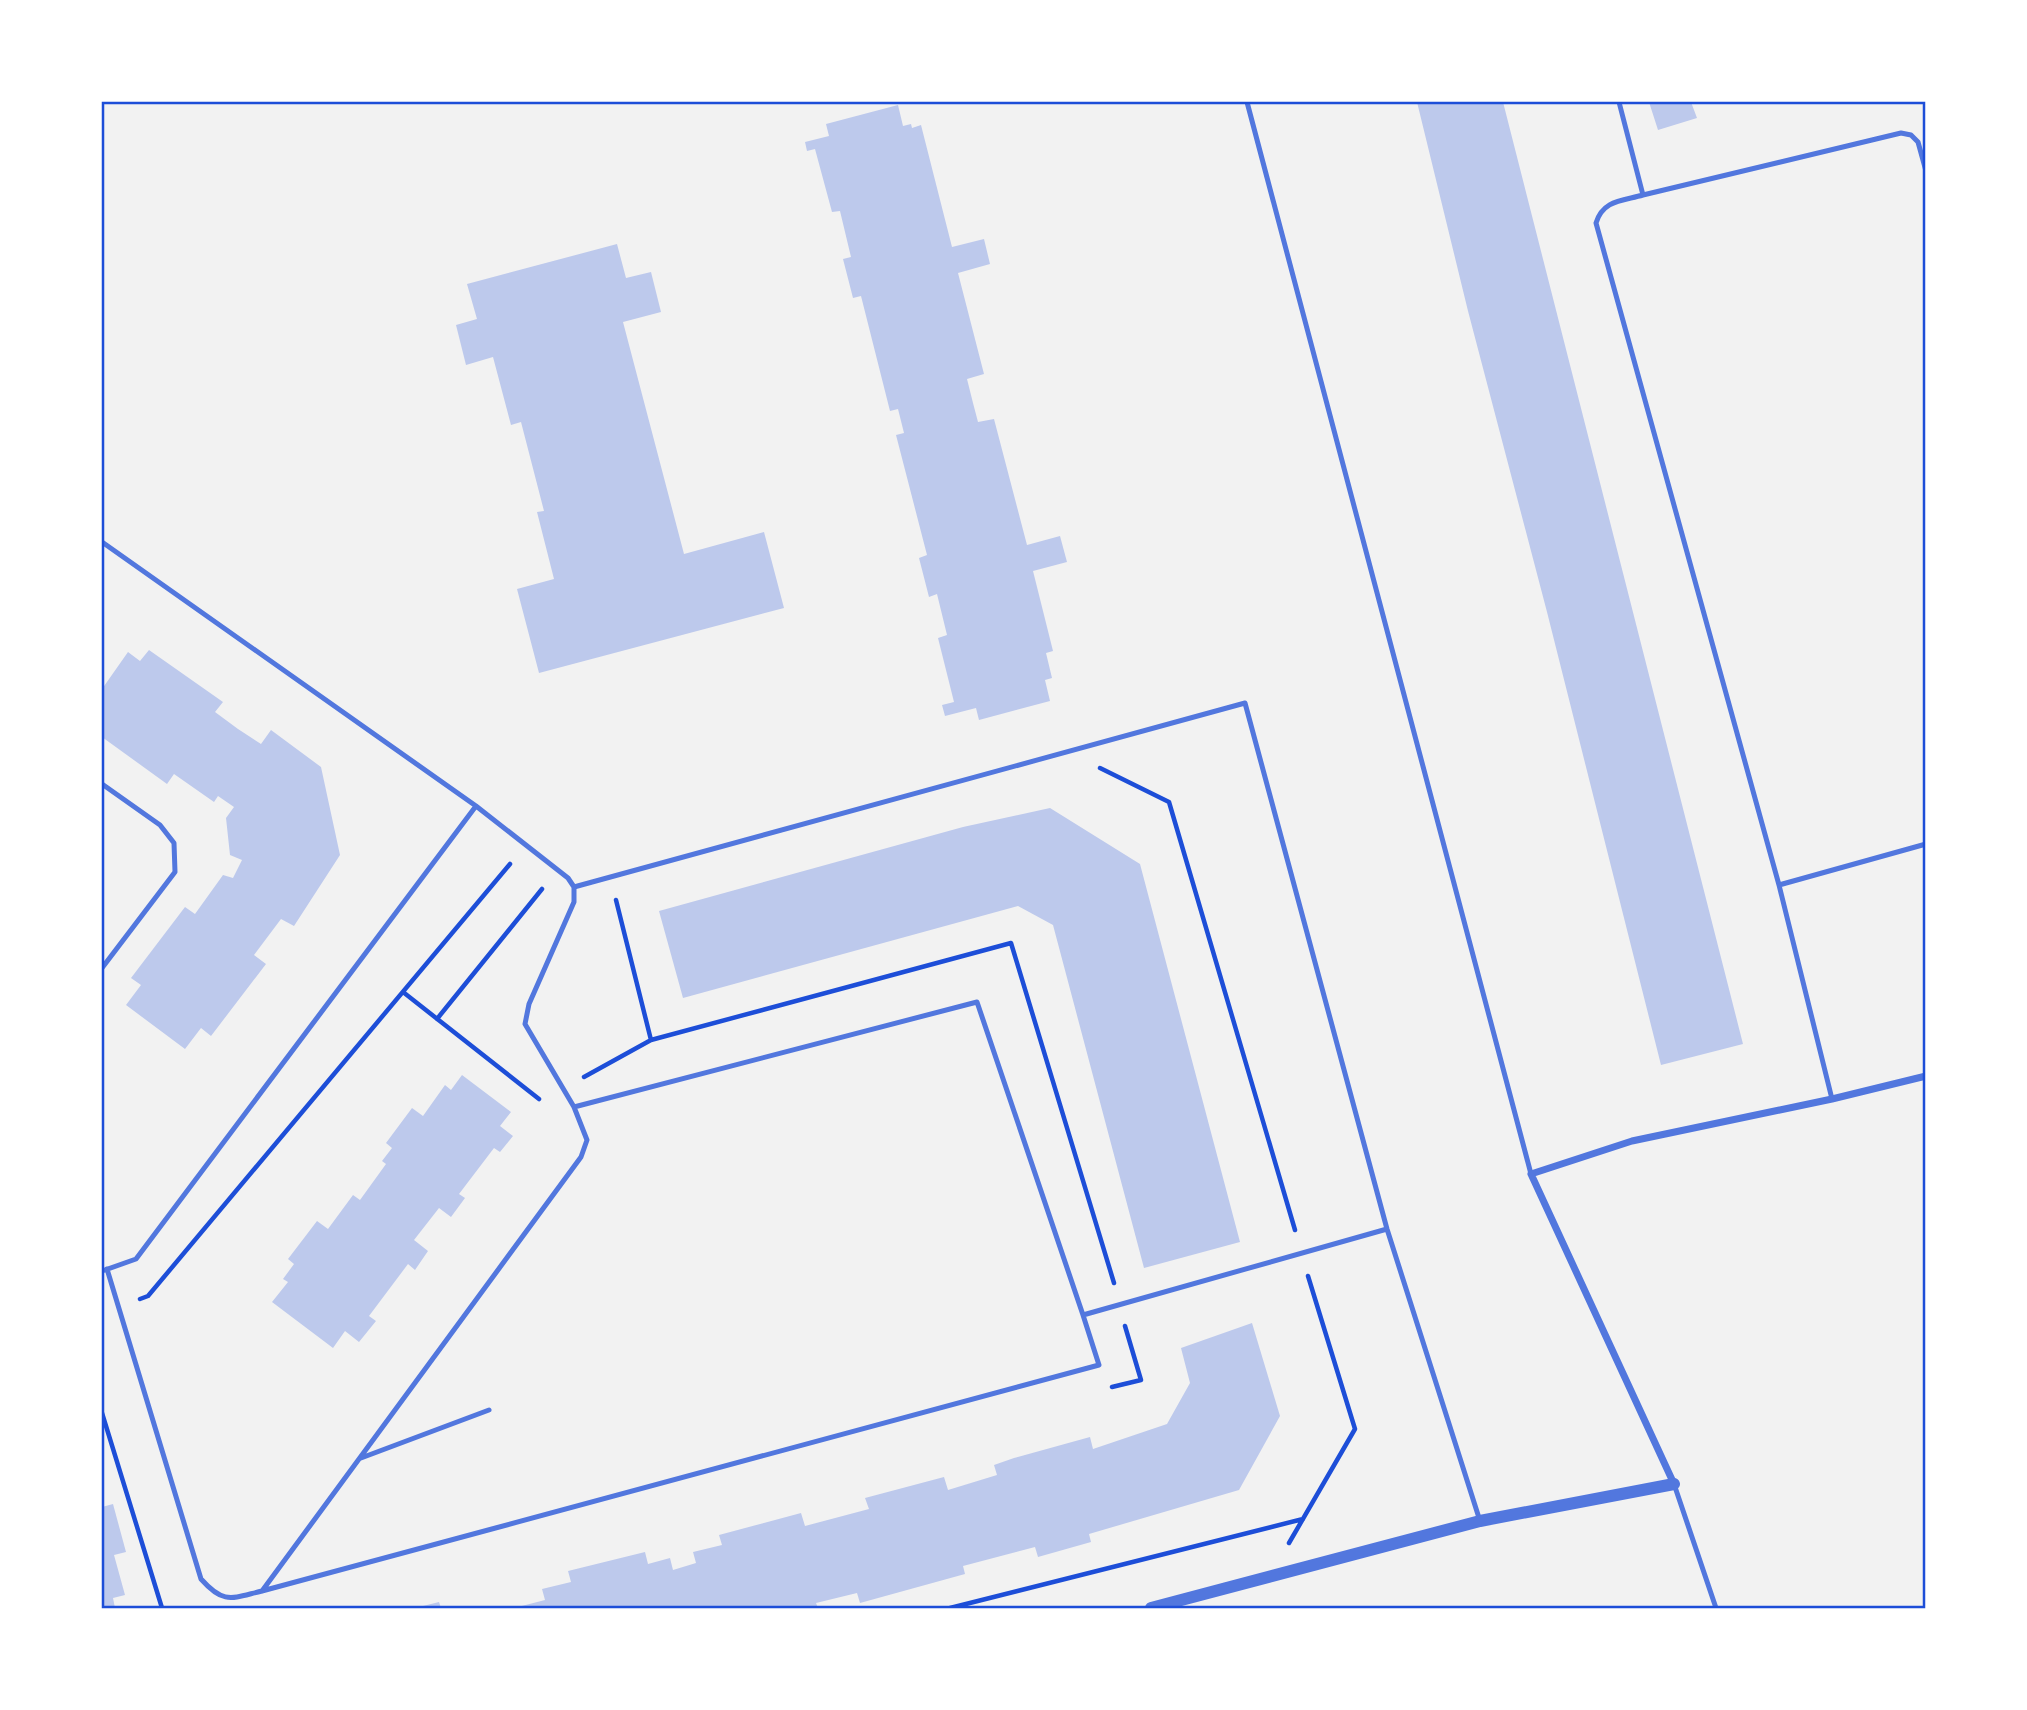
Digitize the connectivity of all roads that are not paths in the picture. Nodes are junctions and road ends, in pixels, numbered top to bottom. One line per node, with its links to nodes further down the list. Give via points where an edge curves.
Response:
1 (1247, 102): 15 (lane)
2 (1619, 102): 4 (lane)
3 (1926, 171): 4 (lane, via 1917,142 1901,133)
4 (1643, 195): 9 (lane, via 1606,205 1596,223)
5 (102, 542): 7 (lane)
6 (102, 784): 11 (lane, via 160,825 174,844 175,872)
7 (476, 806): 10 (lane, via 569,878); 17 (lane, via 136,1259)
8 (1926, 844): 9 (lane)
9 (1779, 885): 13 (lane)
10 (574, 887): 14 (lane, via 575,902 529,1003 525,1024); 16 (lane, via 1245,703)
11 (102, 968)
12 (1926, 1076): 13 (street)
13 (1832, 1099): 15 (street, via 1632,1141)
14 (574, 1107): 18 (lane, via 977,1002); 20 (lane, via 587,1140 581,1157)
15 (1531, 1174): 21 (street)
16 (1388, 1228): 18 (lane); 22 (lane)
17 (104, 1270): 23 (lane, via 201,1579 228,1599)
18 (1083, 1315): 23 (lane, via 1099,1366)
19 (489, 1410): 20 (lane)
20 (360, 1459): 23 (lane)
21 (1674, 1484): 22 (street); 25 (lane)
22 (1480, 1521): 24 (street)
23 (262, 1591)
24 (1151, 1608)
25 (1716, 1608)

